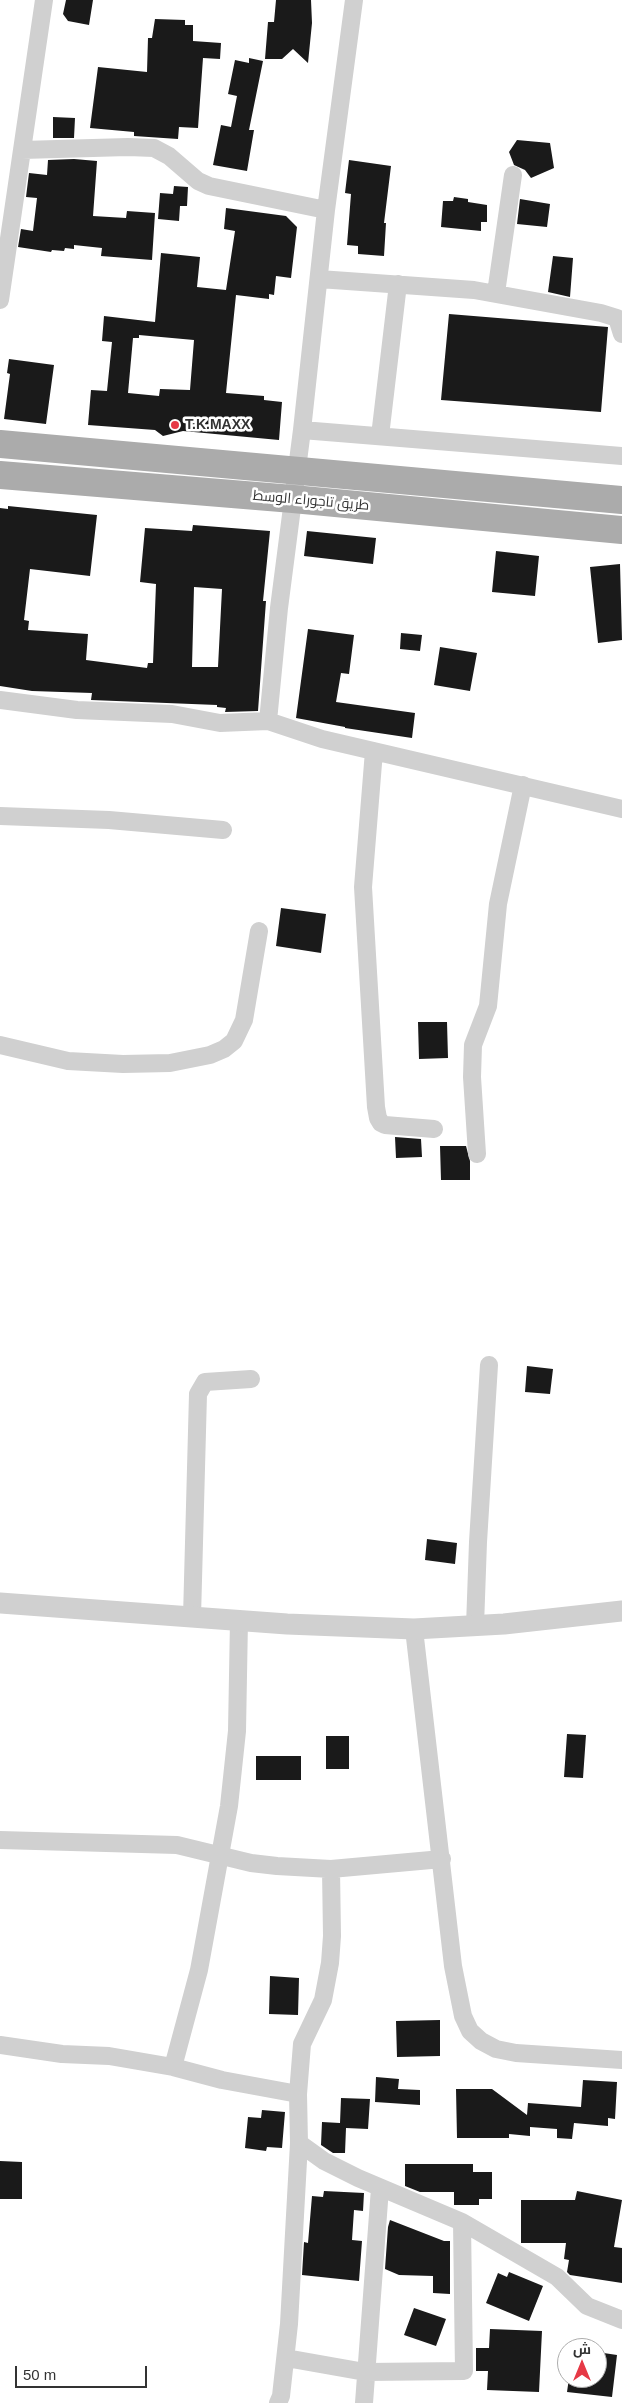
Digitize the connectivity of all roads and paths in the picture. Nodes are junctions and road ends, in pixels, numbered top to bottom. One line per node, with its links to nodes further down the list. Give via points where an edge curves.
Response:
1 (44, 0): 3 (street)
2 (354, 0): 5 (street)
3 (22, 150): 5 (street, via 154,148 209,186); 9 (street)
4 (513, 175): 8 (street)
5 (326, 210): 6 (street)
6 (319, 278): 7 (street); 11 (street)
7 (398, 284): 8 (street); 12 (street)
8 (496, 294): 10 (street, via 617,318)
9 (0, 300)
10 (622, 334)
11 (302, 430): 12 (street); 15 (street)
12 (380, 436): 14 (street)
13 (0, 444): 15 (main road)
14 (622, 456)
15 (296, 469): 17 (street); 18 (main road)
16 (0, 475): 17 (main road, طريق تاجوراء الوسط)
17 (293, 499): 19 (main road, طريق تاجوراء الوسط); 21 (street)
18 (622, 500)
19 (622, 530)
20 (0, 700): 21 (street, via 78,710 172,714 220,723)
21 (268, 721): 22 (street, via 322,739)
22 (374, 751): 23 (street); 29 (street, via 363,887 376,1107 380,1123)
23 (523, 784): 24 (street); 30 (street, via 498,904 488,1006 473,1045)
24 (622, 809)
25 (0, 816): 26 (street, via 109,820)
26 (223, 830)
27 (259, 931): 28 (street, via 244,1020 234,1041 224,1050 170,1063 113,1064 68,1061)
28 (0, 1045)
29 (434, 1129)
30 (477, 1154)
31 (489, 1366): 37 (street)
32 (251, 1379): 35 (street, via 205,1382 198,1394)
33 (0, 1603): 35 (street)
34 (622, 1611): 37 (street)
35 (192, 1617): 36 (street)
36 (239, 1620): 38 (street); 40 (street, via 236,1740)
37 (475, 1626): 38 (street)
38 (414, 1630): 41 (street)
39 (0, 1840): 40 (street, via 177,1845)
40 (220, 1855): 42 (street, via 277,1866); 45 (street, via 199,1970)
41 (442, 1859): 42 (street); 44 (street, via 456,1984 470,2031 496,2049 516,2053)
42 (331, 1869): 46 (street, via 330,1963 322,2000 302,2044)
43 (0, 2045): 45 (street, via 62,2054 109,2056)
44 (622, 2060)
45 (173, 2067): 46 (street)
46 (298, 2094): 47 (street)
47 (298, 2143): 48 (street, via 324,2161); 51 (street)
48 (380, 2188): 49 (street); 52 (street)
49 (462, 2222): 50 (street, via 557,2277 587,2306); 52 (street, via 464,2371)
50 (622, 2320)
51 (286, 2358): 52 (street); 53 (street)
52 (365, 2372): 54 (street)
53 (278, 2403)
54 (364, 2403)

